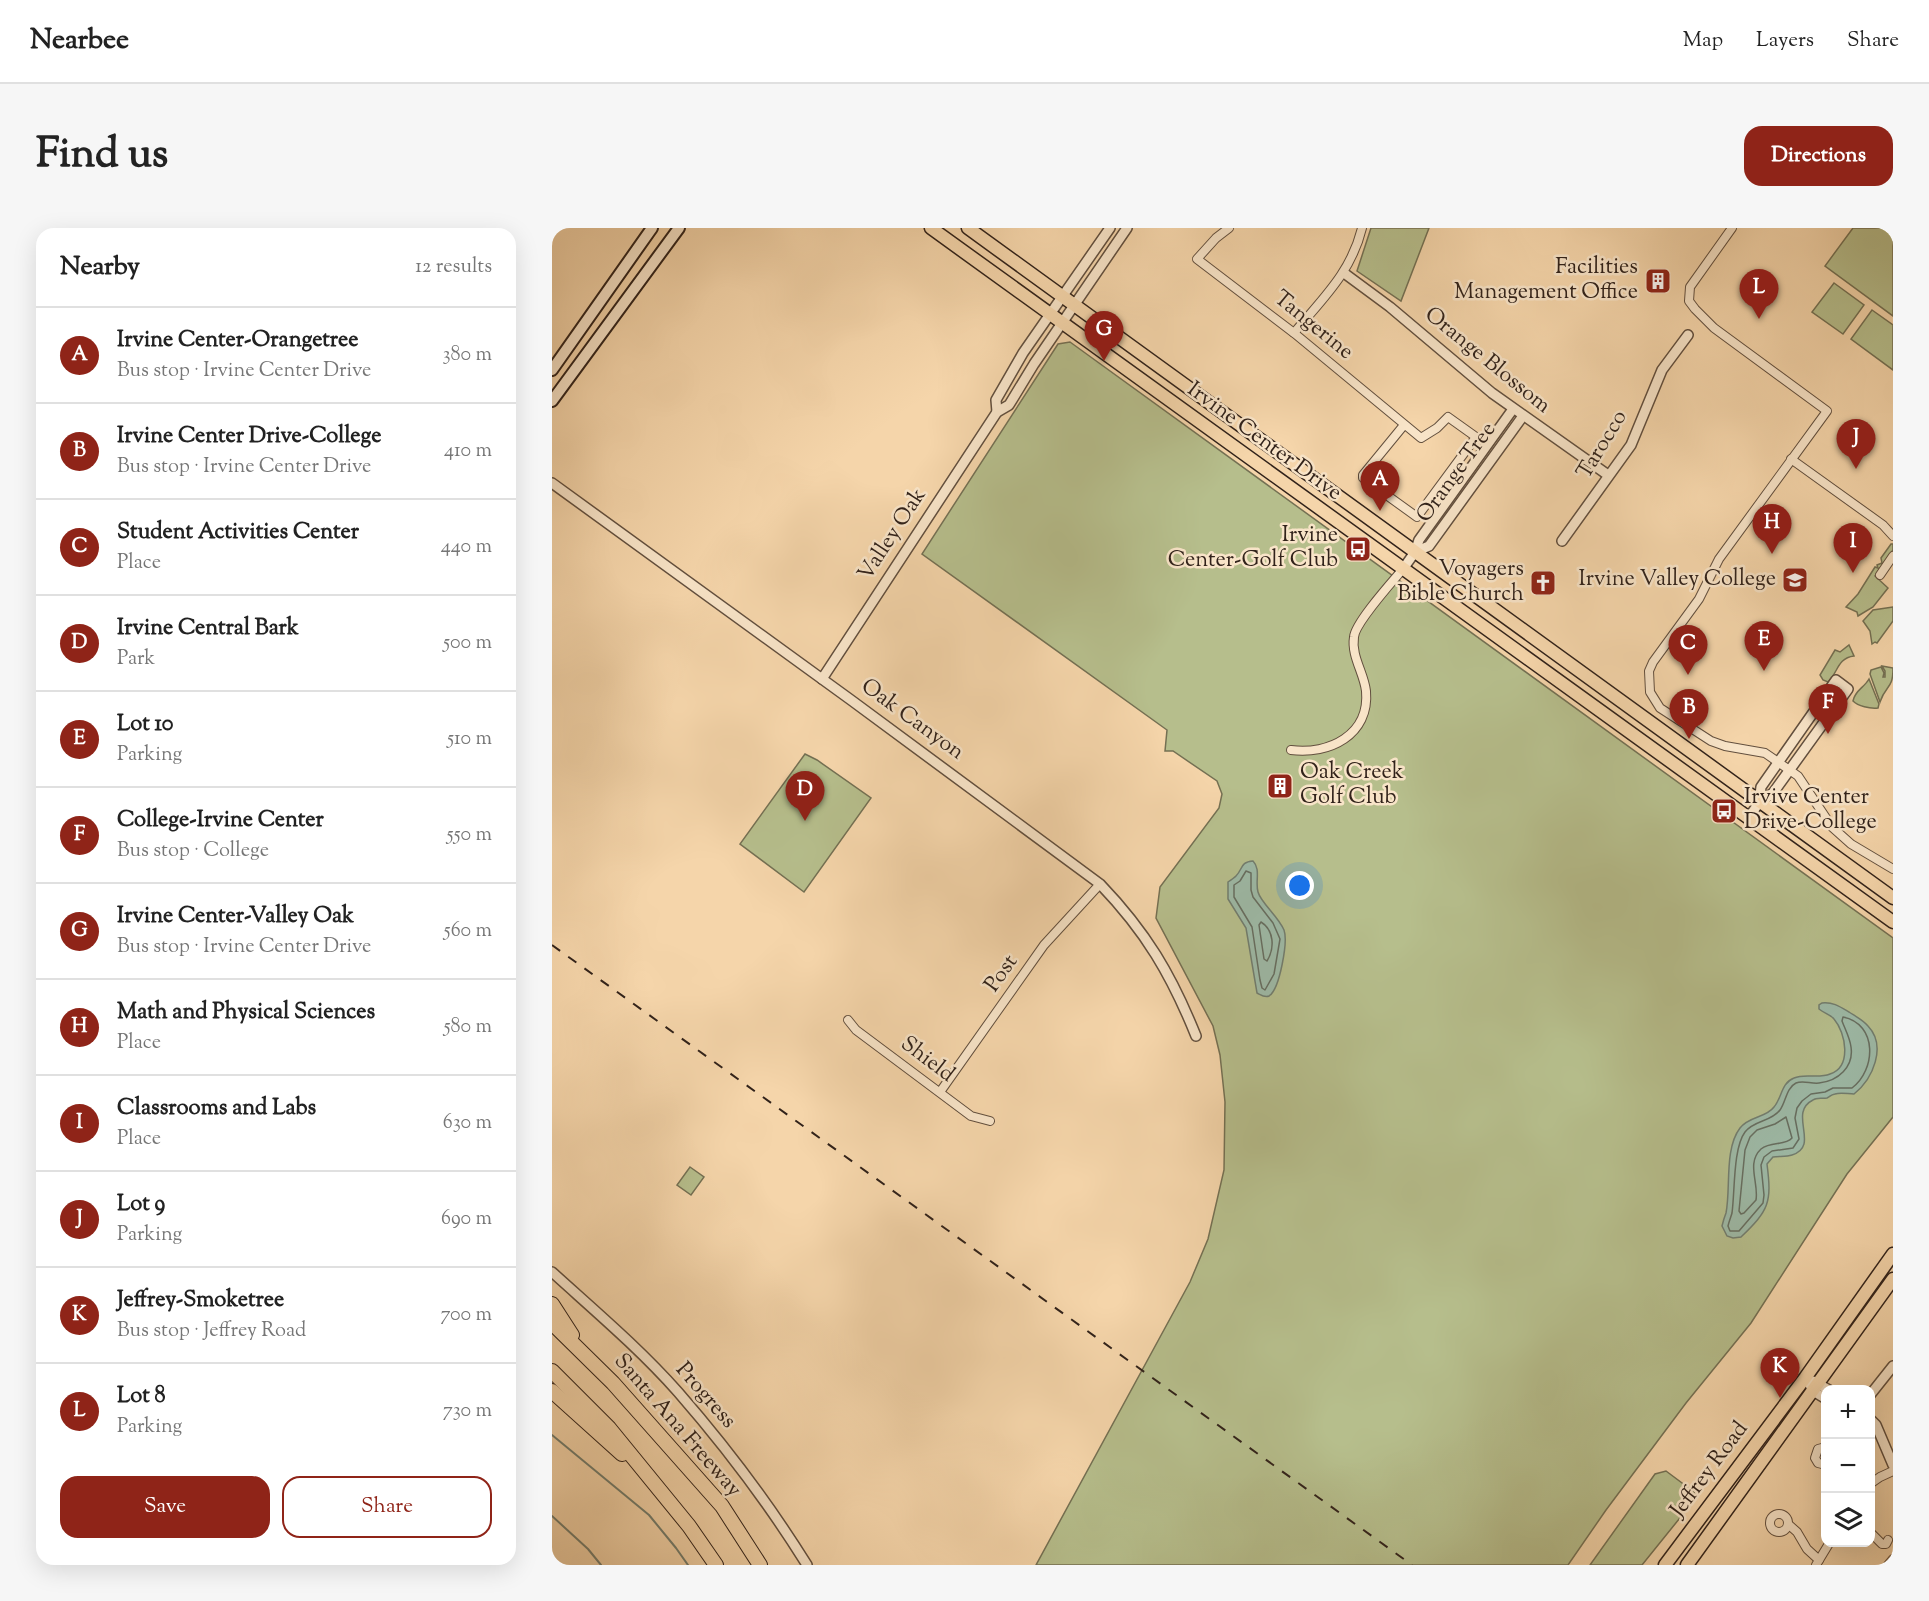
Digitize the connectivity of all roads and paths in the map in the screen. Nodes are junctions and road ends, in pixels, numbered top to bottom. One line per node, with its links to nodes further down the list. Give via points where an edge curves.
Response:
1 (652, 228): 17 (main road)
2 (679, 228): 18 (main road)
3 (931, 228): 13 (main road, Irvine Center Drive)
4 (968, 228): 11 (main road, Irvine Center Drive)
5 (1110, 228): 11 (street, Valley Oak)
6 (1127, 228): 12 (street, Valley Oak)
7 (1229, 228): 15 (street, Tangerine, via 1197,259)
8 (1362, 228): 10 (street)
9 (1732, 228): 23 (street, via 1690,287 1689,301 1714,328 1827,411)
10 (1344, 273): 15 (street); 19 (street, Orange Blossom)
11 (1062, 297): 12 (main road, Irvine Center Drive); 13 (street, Valley Oak)
12 (1073, 305): 14 (street, Valley Oak); 28 (main road, Irvine Center Drive)
13 (1050, 314): 14 (main road, Irvine Center Drive); 20 (street, Valley Oak, via 996,400)
14 (1062, 322): 20 (street, Valley Oak, via 1009,405); 30 (main road, Irvine Center Drive)
15 (1294, 333): 22 (street, Tangerine)
16 (1689, 335): 24 (street, Tarocco, via 1662,370 1631,446)
17 (552, 370)
18 (552, 401)
19 (1513, 409): 21 (street, Orange Blossom); 28 (street, Orange Tree, via 1419,540)
20 (997, 412): 32 (street, Valley Oak)
21 (1523, 416): 24 (street, Orange Blossom); 28 (street, Orange Tree, via 1429,546)
22 (1404, 424): 22 (street, Tangerine, via 1421,438 1448,417 1476,436 1417,517 1363,478)
23 (1791, 459): 26 (street); 34 (street, via 1719,559 1699,599 1649,671 1650,692 1667,714 1711,741 1765,753)
24 (1608, 476): 27 (street, Tarocco)
25 (552, 483): 32 (street, Oak Canyon)
26 (1893, 536)
27 (1562, 541)
28 (1415, 552): 30 (street); 36 (main road, Irvine Center Drive)
29 (1893, 556): 31 (street)
30 (1403, 569): 33 (street, via 1354,635 1358,667 1366,689 1366,705 1359,723 1348,738 1324,749); 37 (main road, Irvine Center Drive)
31 (1880, 575)
32 (822, 679): 39 (street, Oak Canyon)
33 (1291, 750)
34 (1778, 762): 35 (street); 35 (street, via 1836,680 1842,684 1848,689); 36 (street, via 1761,786)
35 (1790, 771): 36 (street, via 1773,793); 38 (street, via 1804,783 1832,827 1851,844)
36 (1759, 803): 37 (street); 40 (main road, Irvine Center Drive)
37 (1749, 817): 41 (main road, Irvine Center Drive)
38 (1893, 869)
39 (1100, 884): 43 (street, Oak Canyon, via 1147,939 1178,993); 44 (street, Post, via 1044,945)
40 (1893, 898)
41 (1893, 922)
42 (848, 1020): 44 (street, Shield)
43 (1196, 1036)
44 (940, 1092): 45 (street, Shield, via 971,1116)
45 (990, 1120)
46 (1893, 1254): 54 (main road, Jeffrey Road)
47 (552, 1272): 75 (street, Progress, via 677,1391 739,1466)
48 (1893, 1279): 55 (main road, Jeffrey Road)
49 (552, 1304): 51 (highway)
50 (552, 1323): 51 (highway, Santa Ana Freeway)
51 (582, 1353): 74 (highway, Santa Ana Freeway, via 722,1506)
52 (1893, 1366): 56 (street)
53 (552, 1371): 66 (highway, via 609,1428)
54 (1805, 1378): 55 (street); 76 (main road, Jeffrey Road)
55 (1820, 1388): 77 (main road, Jeffrey Road)
56 (1875, 1389)
57 (552, 1391): 66 (highway)
58 (1875, 1424): 60 (street)
59 (1875, 1432): 60 (street)
60 (1880, 1435): 63 (street)
61 (1821, 1448): 62 (street, via 1815,1455)
62 (1821, 1464)
63 (1893, 1465)
64 (1893, 1471): 65 (street)
65 (1875, 1480)
66 (660, 1489): 73 (highway)
67 (1788, 1524): 72 (street)
68 (1875, 1537): 69 (street, via 1882,1544)
69 (1888, 1540)
70 (1827, 1547): 72 (street)
71 (1893, 1559): 78 (street)
72 (1817, 1562)
73 (716, 1565)
74 (760, 1565)
75 (807, 1565)
76 (1665, 1565)
77 (1687, 1565)
78 (1888, 1565)

